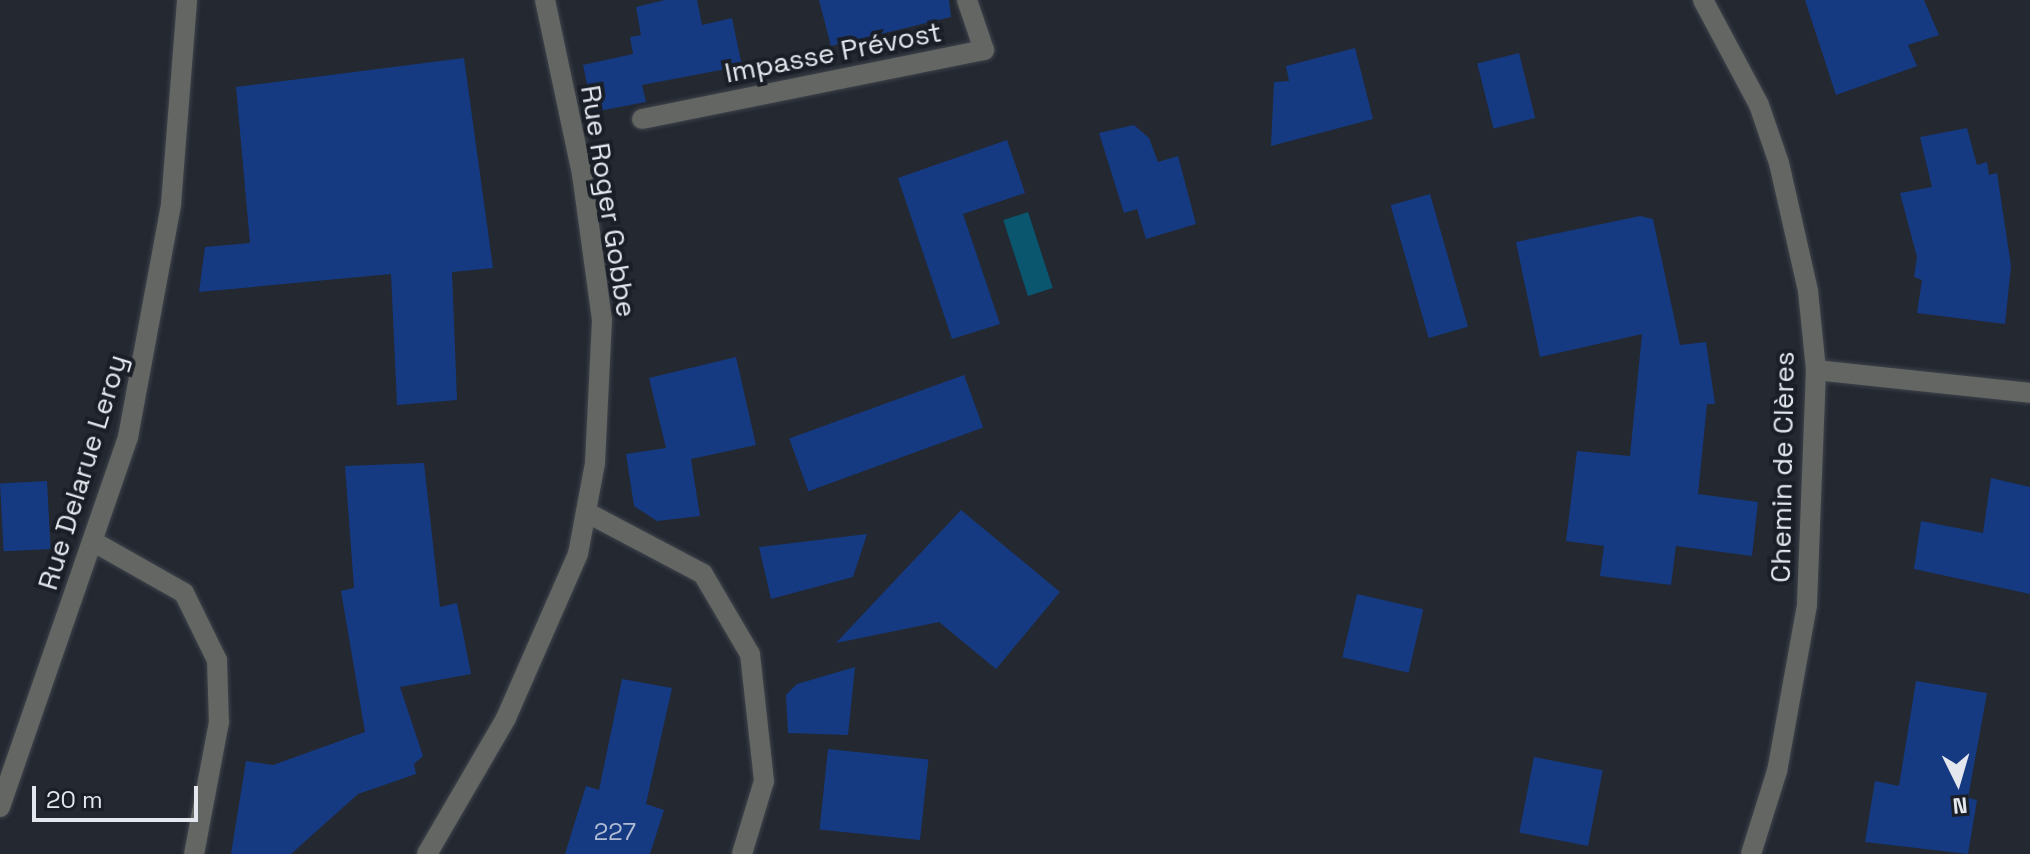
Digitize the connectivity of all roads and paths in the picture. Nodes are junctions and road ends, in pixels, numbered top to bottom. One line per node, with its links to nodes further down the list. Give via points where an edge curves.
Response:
1 (187, 0): 9 (street, Rue Delarue Leroy, via 171,204 153,329)
2 (545, 0): 8 (street, Rue Roger Gobbe, via 582,174 602,320)
3 (967, 0): 5 (street, Impasse Prévost, via 984,50)
4 (1703, 0): 6 (street, Chemin de Clères, via 1759,105 1779,163 1808,291)
5 (642, 119)
6 (1816, 370): 7 (street); 14 (street, Chemin de Clères, via 1807,605 1777,771)
7 (2030, 393)
8 (586, 512): 12 (street, Rue Roger Gobbe, via 578,554 506,718); 13 (street, via 703,574 750,654 764,781)
9 (94, 542): 10 (street, Rue Delarue Leroy); 11 (street, via 184,593 217,660 219,722)
10 (0, 807)
11 (194, 854)
12 (427, 854)
13 (742, 854)
14 (1751, 854)

